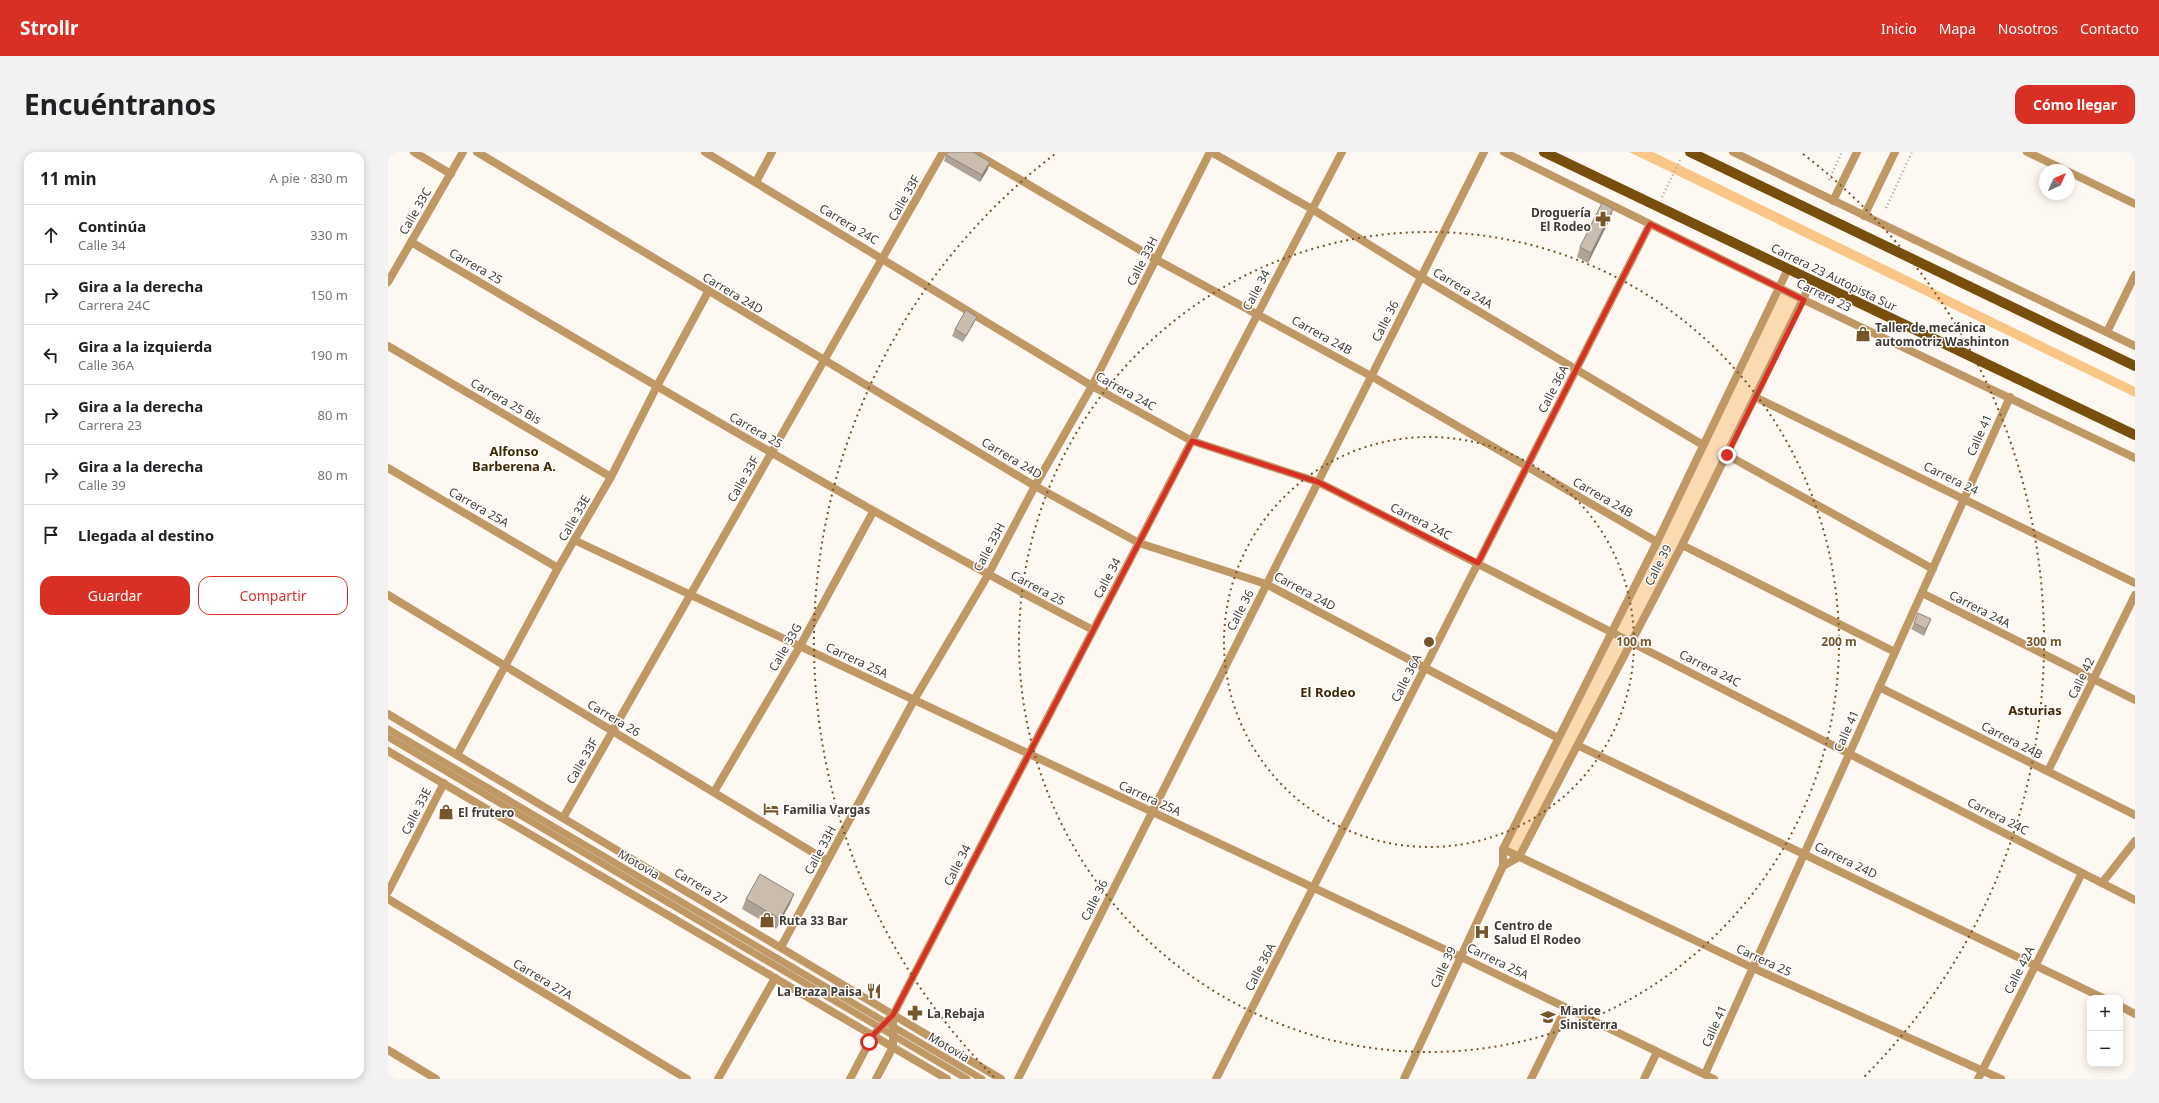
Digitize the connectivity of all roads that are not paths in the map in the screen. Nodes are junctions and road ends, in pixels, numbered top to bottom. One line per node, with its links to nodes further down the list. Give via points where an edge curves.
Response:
1 (414, 152): 19 (street)
2 (463, 152): 19 (street, Calle 33C)
3 (477, 152): 36 (street, Carrera 24D)
4 (705, 152): 21 (street, Carrera 24C)
5 (772, 152): 21 (street)
6 (943, 152): 28 (street, Calle 33F)
7 (973, 152): 29 (street, Carrera 24B)
8 (1211, 152): 24 (street, Carrera 24A); 29 (street, Calle 33H)
9 (1342, 152): 24 (street, Calle 34)
10 (1484, 152): 32 (street, Calle 36)
11 (1504, 152): 26 (street, Carrera 23)
12 (1544, 152): 30 (main road, Carrera 23 Autopista Sur)
13 (1690, 152): 43 (main road)
14 (1733, 152): 22 (street)
15 (1857, 152): 22 (street)
16 (1895, 152): 25 (street)
17 (2027, 152): 18 (street)
18 (2052, 164)
19 (451, 174): 27 (street, Calle 33C)
20 (2075, 175): 23 (street)
21 (756, 182): 28 (street, Carrera 24C)
22 (1833, 201): 25 (street)
23 (2135, 204)
24 (1312, 209): 32 (street, Carrera 24A); 38 (street, Calle 34)
25 (1864, 216): 39 (street)
26 (1650, 224): 35 (street, Carrera 23); 44 (street, Calle 36A)
27 (411, 242): 34 (street, Calle 33C); 46 (street, Carrera 25)
28 (883, 259): 42 (street, Calle 33F); 47 (street, Carrera 24C)
29 (1156, 260): 38 (street, Carrera 24B); 47 (street, Calle 33H)
30 (1788, 269): 33 (main road, Carrera 23 Autopista Sur); 35 (street, Calle 39)
31 (2135, 275): 39 (street)
32 (1421, 277): 44 (street, Carrera 24A); 45 (street, Calle 36)
33 (1812, 281): 37 (street, Calle 39); 50 (main road, Carrera 23 Autopista Sur)
34 (388, 282)
35 (1779, 287): 37 (street, Carrera 23); 52 (street, Calle 39)
36 (708, 292): 42 (street, Carrera 24D); 46 (street, Calle 33E)
37 (1804, 300): 48 (street, Calle 39); 49 (street, Carrera 23)
38 (1258, 314): 45 (street, Carrera 24B); 51 (street, Calle 34)
39 (2108, 332): 41 (street)
40 (388, 346): 58 (street, Carrera 25 Bis)
41 (2135, 346)
42 (824, 361): 53 (street, Calle 33F); 60 (street, Carrera 24D)
43 (2135, 366)
44 (1576, 369): 52 (street, Carrera 24A); 56 (street, Calle 36A)
45 (1371, 376): 56 (street, Carrera 24B); 59 (street, Calle 36)
46 (657, 386): 53 (street, Carrera 25); 58 (street, Calle 33E)
47 (1092, 386): 51 (street, Carrera 24C); 60 (street, Calle 33H)
48 (1755, 397): 54 (street, Calle 39); 61 (street, Carrera 24)
49 (2010, 397): 55 (street, Carrera 23); 61 (street, Calle 41)
50 (2135, 435)
51 (1192, 441): 59 (street, Carrera 24C); 65 (street, Calle 34)
52 (1703, 445): 64 (street, Calle 39)
53 (772, 453): 62 (street, Carrera 25); 75 (street, Calle 33F)
54 (1727, 455): 66 (street, Calle 39); 69 (street)
55 (2135, 458)
56 (1527, 466): 64 (street, Carrera 24B); 67 (street, Calle 36A)
57 (388, 468): 68 (street, Carrera 25A)
58 (611, 477): 63 (street, Calle 33E)
59 (1318, 482): 67 (street, Carrera 24C); 72 (street, Calle 36)
60 (1035, 486): 65 (street, Carrera 24D); 70 (street, Calle 33H)
61 (1964, 498): 69 (street, Calle 41); 71 (street, Carrera 24)
62 (872, 512): 70 (street, Carrera 25); 80 (street, Calle 33G)
63 (574, 540): 68 (street, Calle 33E); 75 (street, Carrera 25A)
64 (1657, 542): 78 (street, Calle 39)
65 (1139, 543): 72 (street, Carrera 24D); 77 (street, Calle 34)
66 (1682, 544): 79 (street, Calle 39); 81 (street)
67 (1478, 563): 78 (street, Carrera 24C); 83 (street, Calle 36A)
68 (558, 568): 82 (street, Calle 33E)
69 (1933, 569): 73 (street, Calle 41)
70 (988, 575): 77 (street, Carrera 25); 86 (street, Calle 33H)
71 (2135, 583)
72 (1266, 584): 83 (street, Carrera 24D); 101 (street, Calle 36)
73 (1922, 593): 81 (street, Calle 41); 84 (street, Carrera 24A)
74 (388, 595): 82 (street, Carrera 26)
75 (690, 595): 80 (street, Carrera 25A); 90 (street, Calle 33F)
76 (2135, 595): 84 (street, Calle 42)
77 (1093, 630): 96 (street, Calle 34)
78 (1611, 631): 79 (street, Carrera 24C); 92 (street, Calle 39)
79 (1632, 642): 93 (street, Calle 39); 95 (street, Carrera 24C)
80 (800, 646): 86 (street, Carrera 25A); 100 (street, Calle 33G)
81 (1895, 652): 85 (street, Calle 41)
82 (505, 666): 90 (street, Carrera 26); 97 (street, Calle 33E)
83 (1424, 668): 92 (street, Carrera 24D); 112 (street, Calle 36A)
84 (2093, 679): 87 (street, Carrera 24A); 98 (street, Calle 42)
85 (1879, 687): 95 (street, Calle 41); 98 (street, Carrera 24B)
86 (914, 700): 96 (street, Carrera 25A); 108 (street, Calle 33H)
87 (2135, 700)
88 (388, 714): 97 (street, Carrera 27)
89 (388, 729): 126 (lane, Motovia)
90 (613, 731): 100 (street, Carrera 26); 103 (street, Calle 33F)
91 (388, 737): 126 (lane, Motovia)
92 (1558, 738): 105 (street, Calle 39)
93 (1579, 746): 106 (street, Carrera 24D); 107 (street, Calle 39)
94 (388, 751): 99 (street)
95 (1850, 753): 106 (street, Calle 41); 110 (street, Carrera 24C)
96 (1028, 754): 101 (street, Carrera 25A); 125 (street, Calle 34)
97 (457, 755): 103 (street, Carrera 27)
98 (2048, 771): 102 (street, Carrera 24B)
99 (444, 783): 113 (street, Calle 33E); 120 (street)
100 (714, 792): 108 (street, Carrera 26)
101 (1152, 812): 112 (street, Carrera 25A); 142 (street, Calle 36)
102 (2135, 814)
103 (563, 818): 116 (street, Carrera 27)
104 (2135, 841): 111 (street)
105 (1504, 849): 107 (street); 109 (street, Calle 39)
106 (1805, 853): 118 (street, Carrera 24D); 119 (street, Calle 41)
107 (1519, 857): 109 (street); 119 (street, Carrera 25)
108 (827, 861): 116 (street, Calle 33H)
109 (1503, 866): 117 (street, Calle 39)
110 (2082, 873): 111 (street, Carrera 24C); 118 (street, Calle 42A)
111 (2102, 883): 115 (street, Carrera 24C)
112 (1313, 888): 117 (street, Carrera 25A); 143 (street, Calle 36A)
113 (388, 892)
114 (388, 899): 134 (street, Carrera 27A)
115 (2135, 900)
116 (781, 947): 125 (street, Carrera 27)
117 (1461, 957): 122 (street, Carrera 25A); 144 (street, Calle 39)
118 (2035, 965): 121 (street, Carrera 24D); 131 (street, Calle 42A)
119 (1753, 968): 131 (street, Carrera 25); 132 (street, Calle 41)
120 (775, 978): 127 (street); 135 (street)
121 (2097, 995)
122 (1566, 1008): 130 (street, Carrera 25A); 145 (street)
123 (2123, 1008): 124 (street)
124 (2135, 1014)
125 (893, 1015): 126 (street, Calle 34); 141 (street, Carrera 27)
126 (888, 1028): 127 (street, Calle 34); 128 (street); 139 (lane, Motovia); 140 (lane, Motovia)
127 (873, 1035): 128 (street); 136 (street, Calle 34)
128 (893, 1047): 137 (street); 138 (street)
129 (388, 1050): 133 (street)
130 (1657, 1052): 132 (street, Carrera 25A); 146 (street)
131 (1982, 1071): 148 (street, Calle 42A); 149 (street, Carrera 25)
132 (1705, 1074): 147 (street, Carrera 25A)
133 (436, 1079)
134 (687, 1079)
135 (718, 1079)
136 (850, 1079)
137 (876, 1079)
138 (947, 1079)
139 (967, 1079)
140 (982, 1079)
141 (1001, 1079)
142 (1018, 1079)
143 (1216, 1079)
144 (1404, 1079)
145 (1531, 1079)
146 (1644, 1079)
147 (1714, 1079)
148 (1978, 1079)
149 (2001, 1079)

